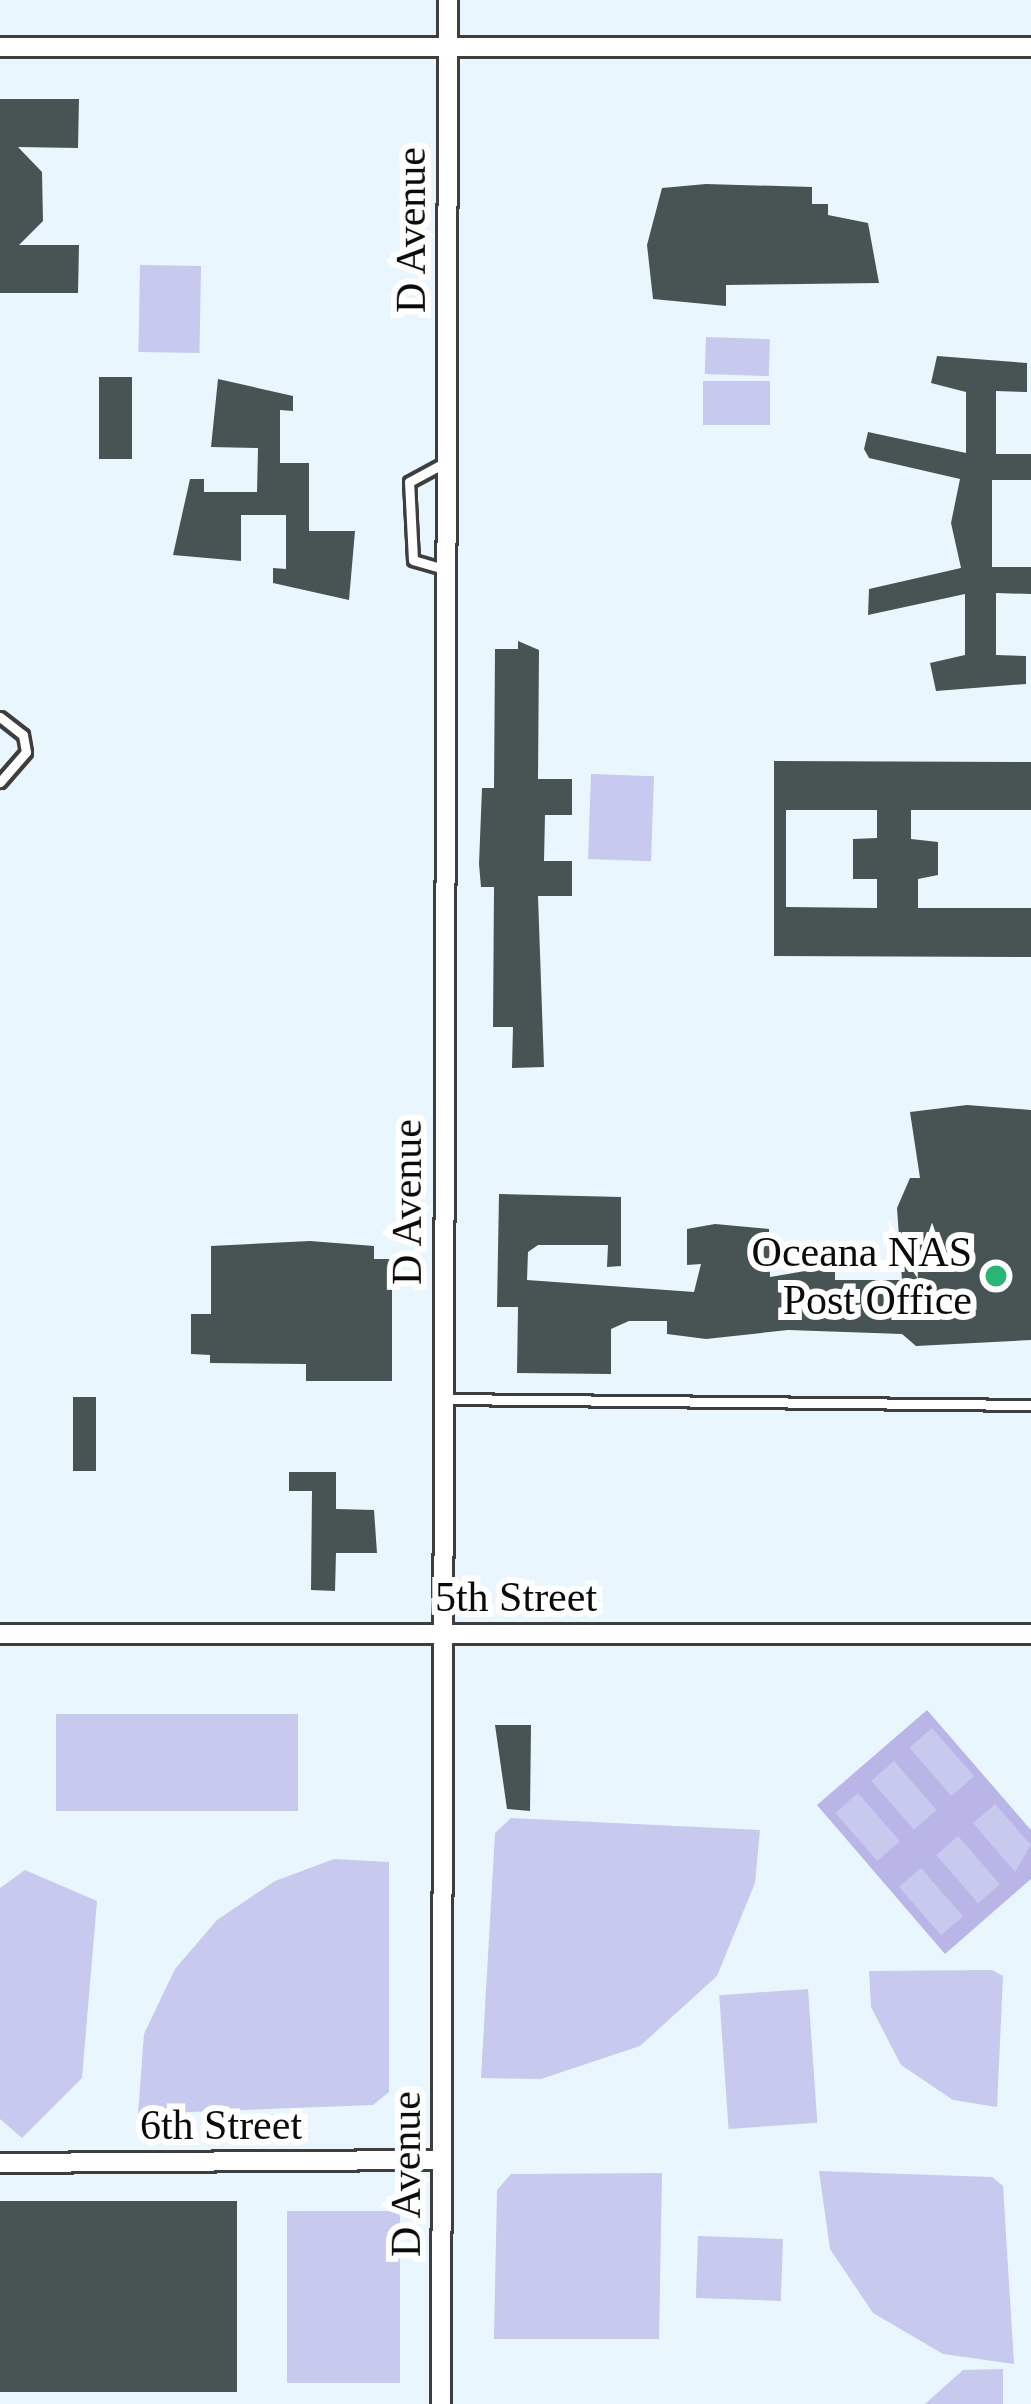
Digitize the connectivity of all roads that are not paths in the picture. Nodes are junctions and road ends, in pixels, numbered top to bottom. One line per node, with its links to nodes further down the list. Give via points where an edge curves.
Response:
1 (448, 0): 2 (street, D Avenue)
2 (448, 45): 3 (street); 4 (street); 5 (street, D Avenue)
3 (0, 47)
4 (1031, 47)
5 (446, 462): 6 (street, D Avenue); 6 (lane, via 409,482 413,560)
6 (446, 569): 9 (street, D Avenue)
7 (0, 717): 8 (lane, via 23,736 26,752)
8 (0, 782)
9 (442, 1399): 10 (lane); 12 (street, D Avenue)
10 (1031, 1405)
11 (0, 1634): 12 (street, 5th Street)
12 (447, 1634): 13 (street, 5th Street); 14 (street, D Avenue)
13 (1031, 1634)
14 (442, 2160): 15 (street, 6th Street); 16 (street, D Avenue)
15 (0, 2163)
16 (441, 2404)

